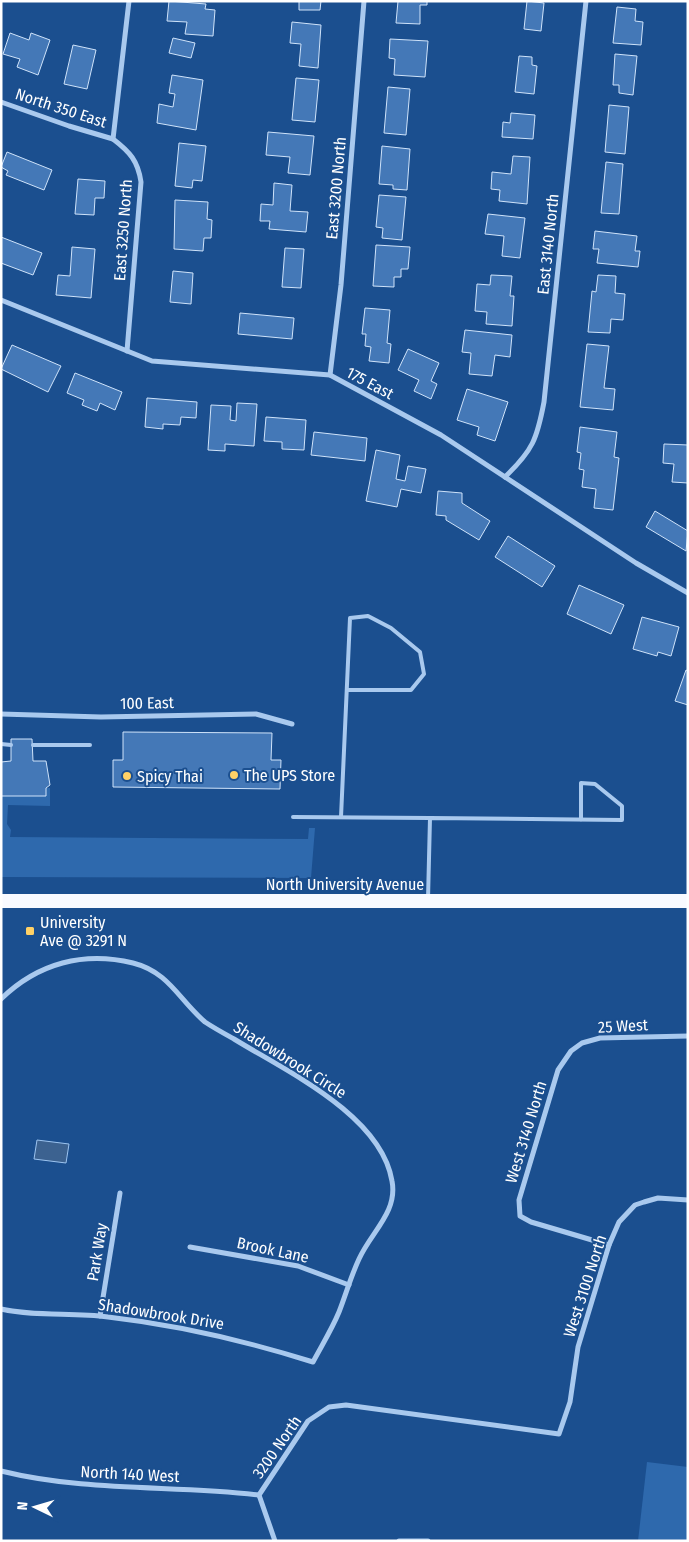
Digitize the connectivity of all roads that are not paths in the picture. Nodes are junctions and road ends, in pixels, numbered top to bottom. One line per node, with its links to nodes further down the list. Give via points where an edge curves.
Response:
1 (129, 1): 5 (street)
2 (364, 1): 8 (street, East 3200 North, via 341,285)
3 (586, 1): 9 (street, East 3140 North, via 544,402 538,436 525,458)
4 (1, 102): 5 (street, North 350 East)
5 (113, 139): 7 (street, East 3250 North, via 131,153 139,166 141,182)
6 (1, 300): 7 (street, 175 East)
7 (127, 351): 8 (street, 175 East, via 152,361)
8 (330, 375): 9 (street, 175 East, via 441,435)
9 (505, 477): 10 (street, 175 East, via 636,563)
10 (688, 593)
11 (347, 690): 11 (lane, via 350,618 368,616 391,628 420,652 424,674 411,690); 19 (lane)
12 (1, 714): 13 (street, 100 East, via 101,717 256,714)
13 (292, 724)
14 (1, 744): 15 (lane)
15 (11, 745)
16 (33, 745): 17 (lane)
17 (90, 745)
18 (293, 817): 19 (lane)
19 (341, 817): 20 (lane)
20 (430, 818): 21 (lane); 24 (lane)
21 (581, 820): 21 (lane, via 622,820 622,806 595,784 581,783)
22 (1, 901): 24 (highway, North University Avenue)
23 (688, 901): 24 (highway, North University Avenue)
24 (428, 902)
25 (1, 998): 32 (street, Shadowbrook Circle, via 37,972 62,961 133,963 158,972 205,1022 338,1103 375,1142 388,1163 393,1182 392,1200 385,1219 367,1243)
26 (688, 1036): 27 (street, 25 West, via 600,1038 582,1043)
27 (565, 1057): 30 (street, West 3140 North, via 558,1070 519,1200 520,1216)
28 (120, 1192): 34 (street, Park Way)
29 (688, 1200): 30 (street, West 3100 North, via 658,1198 635,1206 619,1222)
30 (609, 1245): 36 (street, West 3100 North, via 578,1347 570,1402 559,1434)
31 (190, 1247): 32 (street, Brook Lane, via 298,1266)
32 (349, 1285): 35 (street, Shadowbrook Circle, via 339,1314)
33 (1, 1309): 34 (street, Shadowbrook Drive, via 23,1314)
34 (100, 1316): 35 (street, Shadowbrook Drive, via 241,1340)
35 (313, 1362)
36 (364, 1407): 38 (street, 3200 North, via 329,1407 308,1421)
37 (1, 1470): 38 (street, North 140 West, via 92,1486 216,1490)
38 (259, 1495): 39 (street, 3200 North)
39 (275, 1541)
40 (399, 1541): 41 (street)
41 (428, 1541)

